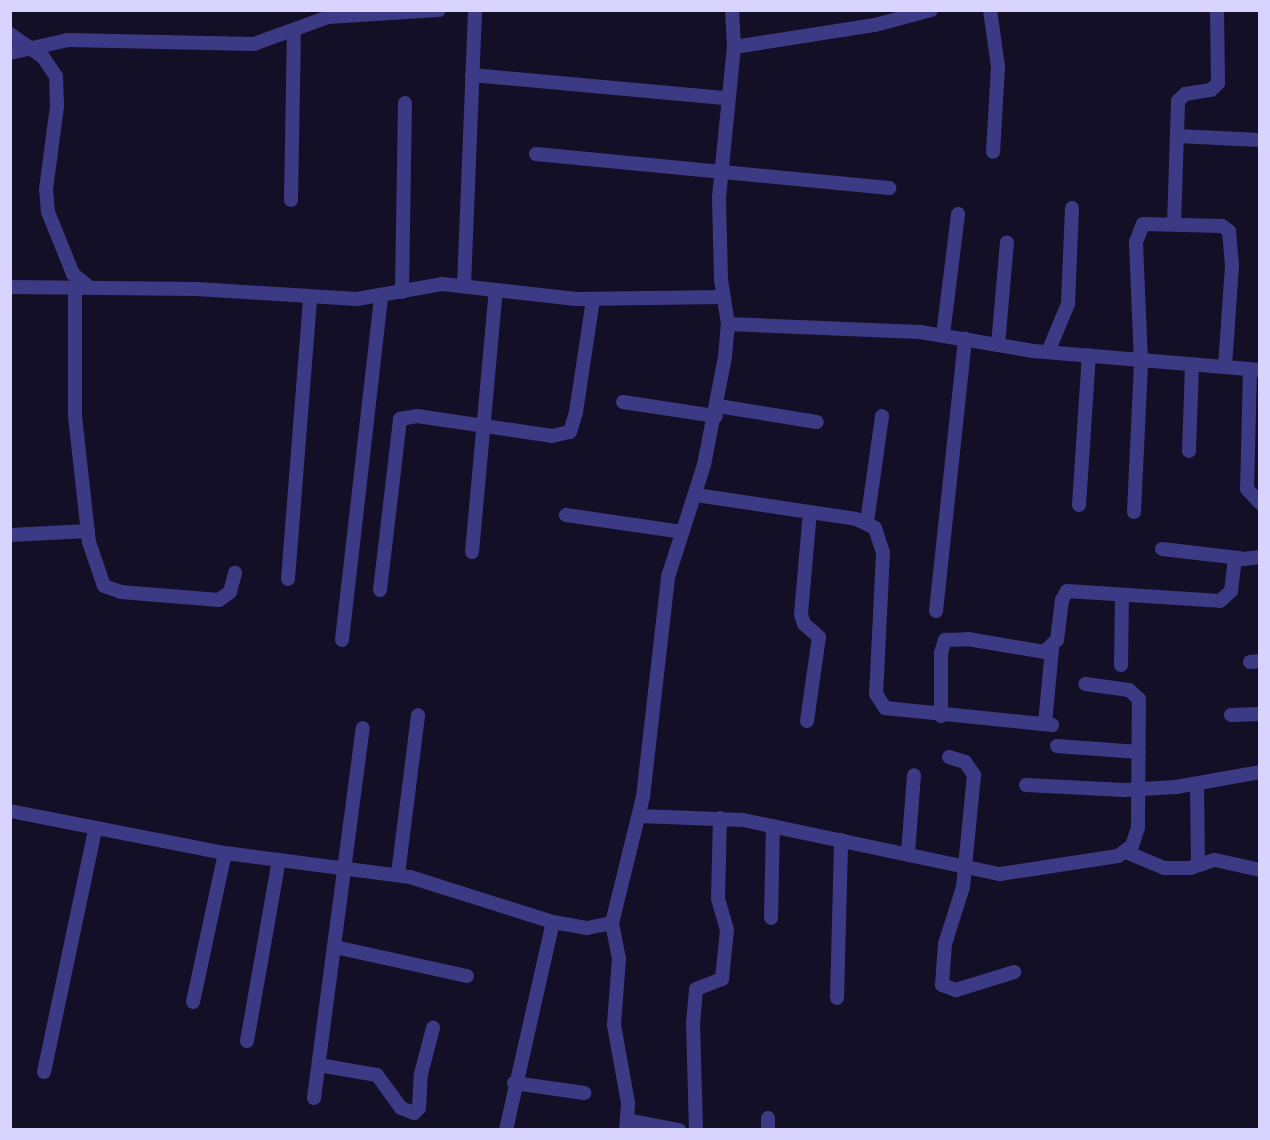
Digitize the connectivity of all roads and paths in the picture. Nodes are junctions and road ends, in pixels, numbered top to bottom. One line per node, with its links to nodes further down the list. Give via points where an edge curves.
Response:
1 (439, 10): 7 (street)
2 (475, 10): 13 (street)
3 (732, 10): 10 (street)
4 (931, 10): 10 (street, via 875,25)
5 (990, 10): 18 (street, via 998,66)
6 (1217, 10): 16 (street, via 1218,83 1211,90 1181,96)
7 (326, 14): 8 (street)
8 (294, 31): 11 (street, via 254,44 68,40); 22 (street)
9 (10, 34): 11 (street)
10 (734, 47): 14 (street)
11 (33, 48): 12 (street); 29 (street, via 50,64 57,84 46,189 50,223)
12 (10, 53)
13 (472, 75): 14 (street); 27 (street)
14 (727, 98): 20 (street)
15 (405, 103): 31 (street)
16 (1177, 136): 17 (street); 25 (street)
17 (1260, 140)
18 (993, 152)
19 (536, 154): 20 (street)
20 (720, 170): 21 (street); 33 (street)
21 (890, 188)
22 (291, 200)
23 (1072, 208): 40 (street, via 1068,304)
24 (958, 214): 37 (street)
25 (1174, 224): 42 (street, via 1143,224 1137,232); 44 (street, via 1222,226 1229,231 1232,266)
26 (1007, 242): 39 (street)
27 (464, 286): 30 (street); 31 (street, via 442,284)
28 (10, 287): 29 (street)
29 (82, 287): 34 (street, via 205,290); 59 (street, via 74,410)
30 (496, 290): 35 (street); 50 (street)
31 (402, 292): 32 (street)
32 (381, 296): 34 (street); 71 (street)
33 (723, 297): 35 (street); 36 (street)
34 (310, 299): 67 (street)
35 (593, 299): 50 (street, via 570,432 552,436)
36 (728, 324): 37 (street); 47 (street)
37 (943, 335): 38 (street)
38 (965, 339): 39 (street); 70 (street)
39 (998, 345): 40 (street)
40 (1048, 352): 41 (street)
41 (1089, 355): 42 (street); 54 (street)
42 (1141, 362): 43 (street); 56 (street)
43 (1192, 365): 44 (street); 51 (street)
44 (1225, 367): 45 (street)
45 (1255, 370): 53 (street, via 1247,489)
46 (623, 402): 47 (street)
47 (717, 411): 49 (street); 52 (street)
48 (882, 416): 58 (street)
49 (817, 422)
50 (483, 428): 63 (street); 68 (street, via 417,416 400,419)
51 (1189, 451)
52 (696, 495): 55 (street); 60 (street)
53 (1260, 503)
54 (1079, 505)
55 (810, 512): 58 (street); 79 (street, via 802,620 819,637)
56 (1134, 512)
57 (566, 515): 60 (street)
58 (867, 522): 78 (street, via 875,528 884,553 878,702 897,711)
59 (88, 531): 61 (street); 66 (street, via 100,578 112,591 219,600 230,592)
60 (682, 532): 90 (street, via 667,586)
61 (10, 535)
62 (1162, 549): 65 (street)
63 (472, 552)
64 (1260, 557): 65 (street)
65 (1240, 558): 69 (street, via 1234,564 1225,599)
66 (234, 573)
67 (288, 579)
68 (380, 590)
69 (1122, 596): 72 (street, via 1067,591); 73 (street)
70 (936, 610)
71 (342, 640)
72 (1052, 648): 78 (street, via 1048,725); 78 (street, via 1030,651 968,639 945,640 941,653)
73 (1121, 664)
74 (1085, 684): 82 (street, via 1135,693)
75 (1260, 714): 77 (street)
76 (418, 715): 103 (street)
77 (1231, 715)
78 (941, 716)
79 (807, 721)
80 (363, 728): 101 (street)
81 (1057, 746): 82 (street)
82 (1140, 752): 88 (street)
83 (949, 757): 100 (street, via 965,762 974,775)
84 (1260, 772): 86 (street)
85 (914, 775): 97 (street)
86 (1197, 784): 88 (street); 99 (street)
87 (1026, 785): 88 (street)
88 (1140, 789): 95 (street, via 1138,827)
89 (10, 811): 93 (street)
90 (639, 816): 91 (street); 106 (street)
91 (720, 818): 92 (street); 122 (street, via 718,899 727,930 722,979 696,989)
92 (773, 826): 94 (street); 104 (street)
93 (95, 829): 96 (street); 115 (street)
94 (841, 840): 97 (street); 110 (street)
95 (1126, 852): 99 (street, via 1164,868); 100 (street, via 1013,873)
96 (225, 853): 98 (street); 111 (street)
97 (908, 853): 100 (street)
98 (279, 860): 101 (street); 113 (street)
99 (1198, 865): 102 (street, via 1215,860)
100 (966, 866): 108 (street, via 958,908 942,954 942,985 950,991 964,989)
101 (346, 867): 103 (street); 107 (street)
102 (1260, 870)
103 (398, 874): 105 (street)
104 (771, 918)
105 (553, 921): 106 (street, via 587,927); 116 (street)
106 (612, 923): 119 (street, via 619,958 614,1024)
107 (335, 946): 109 (street); 114 (street)
108 (1014, 972)
109 (467, 976)
110 (837, 998)
111 (193, 1002)
112 (433, 1028): 114 (street, via 421,1074 419,1108 414,1113 401,1108 377,1076)
113 (248, 1041)
114 (319, 1065): 118 (street)
115 (44, 1072)
116 (514, 1083): 117 (street); 120 (street)
117 (584, 1094)
118 (314, 1098)
119 (627, 1125): 121 (street)
120 (506, 1130)
121 (679, 1130)
122 (696, 1130)

